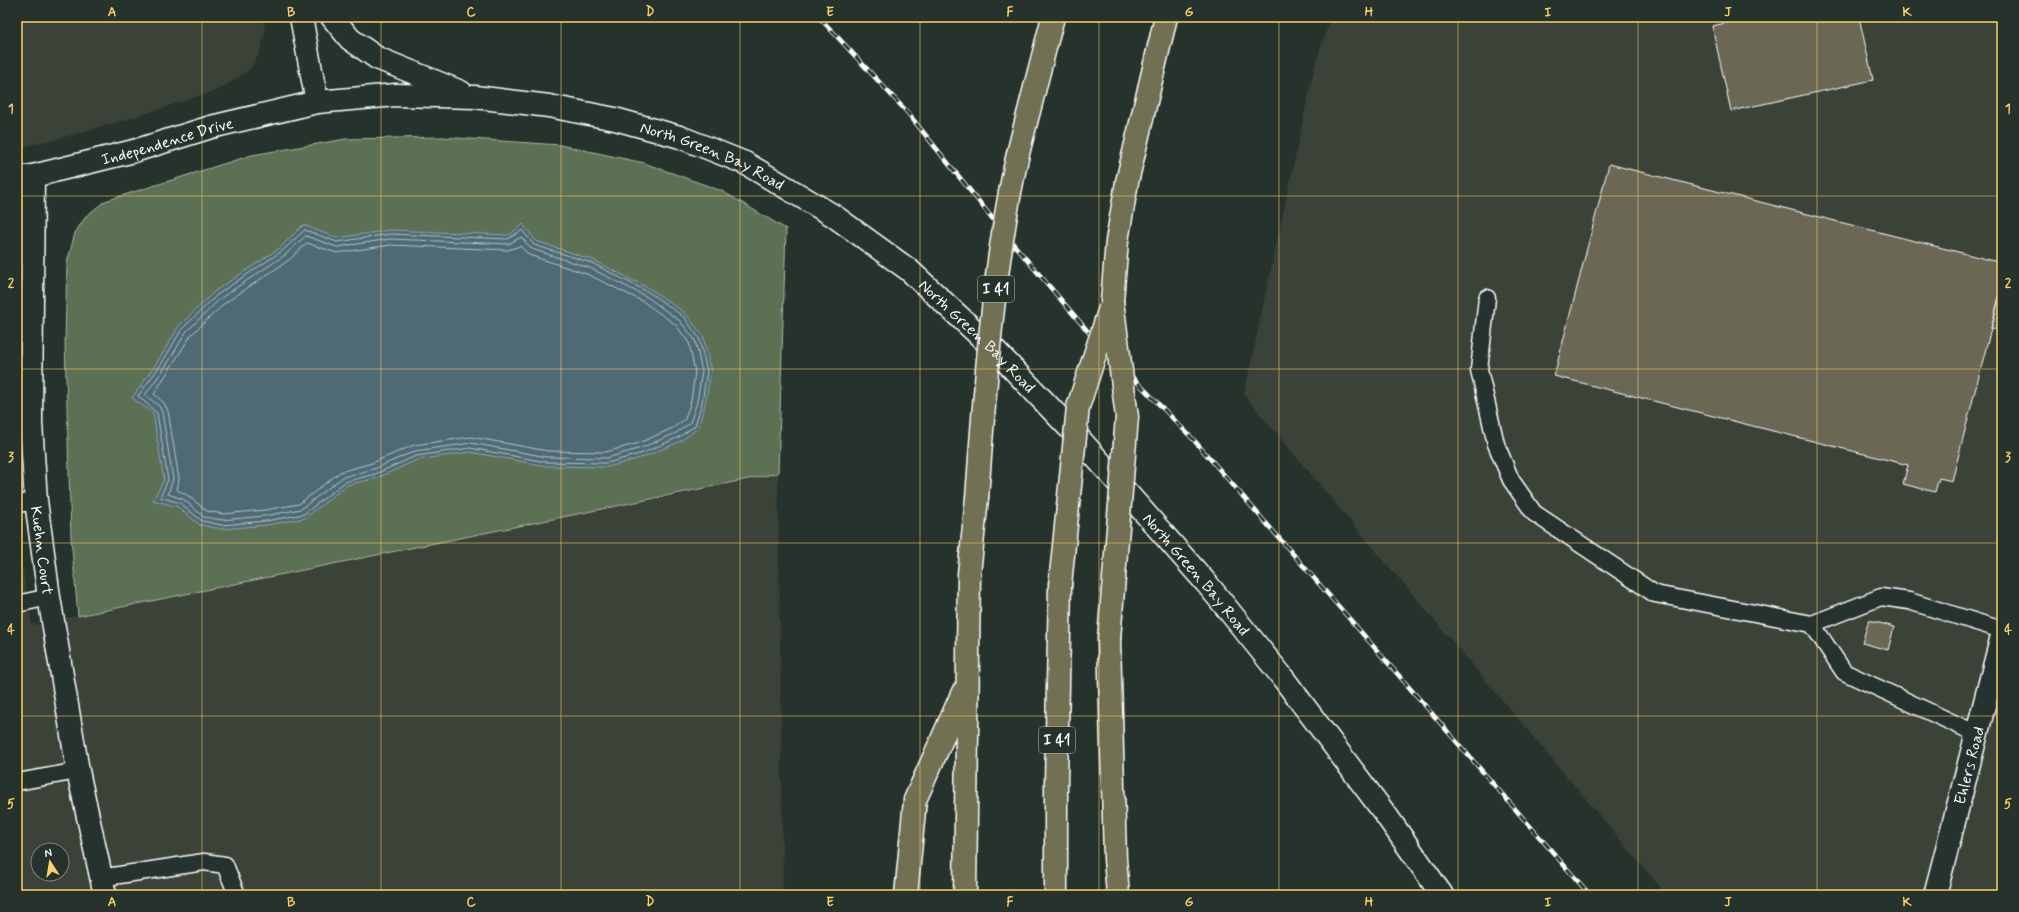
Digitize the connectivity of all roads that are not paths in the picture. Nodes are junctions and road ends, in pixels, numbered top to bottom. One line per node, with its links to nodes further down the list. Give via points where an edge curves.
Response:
1 (301, 17): 6 (street)
2 (332, 17): 5 (street, via 350,39 377,58)
3 (1053, 17): 16 (highway, I 41, bridge, via 1014,172 999,265 969,574)
4 (1166, 17): 9 (highway, I 41, via 1127,182 1117,241)
5 (475, 97): 6 (street, North Green Bay Road, via 396,95); 26 (street, North Green Bay Road, via 549,106 615,119 680,137 744,163 834,216 908,270 1034,389 1208,585 1280,674 1386,815)
6 (316, 102): 7 (street, Independence Drive, via 211,127 134,151)
7 (25, 177): 10 (street, Kuehn Court, via 31,423)
8 (1487, 298): 13 (lane, via 1479,370 1496,444 1511,480 1534,513 1654,594)
9 (1112, 301): 24 (highway, I 41, bridge, via 1078,407 1060,585); 25 (highway, bridge, via 1127,417 1109,639)
10 (27, 503): 11 (street, Kuehn Court)
11 (49, 597): 12 (lane); 18 (street, Kuehn Court)
12 (17, 604)
13 (1812, 624): 14 (lane, via 1881,597 1909,601); 17 (lane, via 1844,672)
14 (2002, 630)
15 (2002, 636): 17 (street, Ehlers Road)
16 (967, 683): 22 (highway, via 915,800); 23 (highway, I 41)
17 (1977, 734): 27 (street, Ehlers Road)
18 (78, 771): 19 (lane); 20 (street, Kuehn Court)
19 (17, 782)
20 (102, 886): 21 (lane, via 204,862 225,864)
21 (237, 895)
22 (906, 895)
23 (965, 895)
24 (1056, 895)
25 (1118, 895)
26 (1442, 895)
27 (1935, 895)

